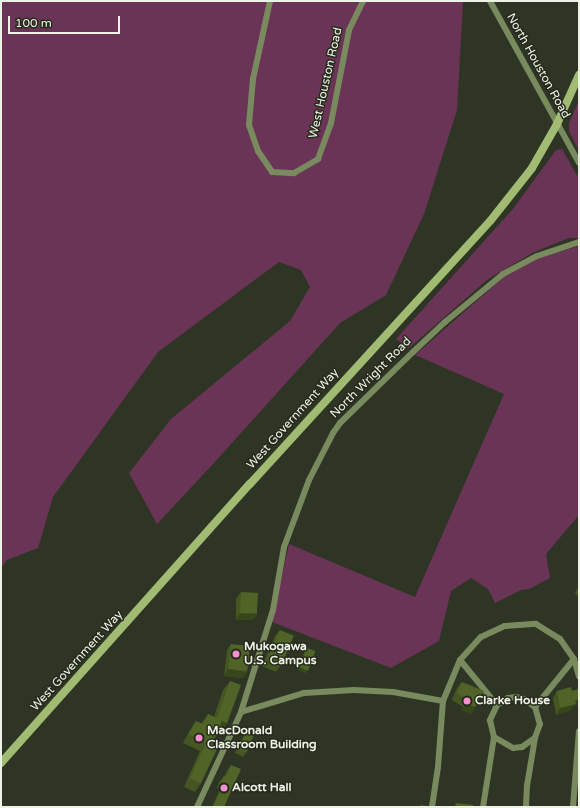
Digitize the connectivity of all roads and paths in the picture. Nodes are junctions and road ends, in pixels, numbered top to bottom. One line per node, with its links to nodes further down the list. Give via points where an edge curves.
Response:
1 (270, 1): 2 (street, West Houston Road, via 253,78 249,125 258,151 272,172 294,173 318,159 331,123 349,30)
2 (363, 1)
3 (490, 1): 5 (street, North Houston Road)
4 (579, 76): 5 (main road, West Government Way)
5 (557, 124): 6 (street, North Houston Road); 18 (main road, West Government Way, via 532,168 491,220 250,484)
6 (579, 163)
7 (579, 242): 14 (street, North Wright Road, via 537,256 503,274 445,322 340,423 308,480 284,547 273,610)
8 (574, 659): 9 (street, via 560,639 536,624 505,626 481,637); 10 (street); 13 (street)
9 (460, 660): 11 (street); 12 (street)
10 (579, 676)
11 (443, 701): 14 (street, via 393,692 354,690 304,693); 20 (street)
12 (497, 704): 13 (street, via 516,697); 16 (street, via 490,720)
13 (535, 707): 17 (street, via 540,724)
14 (241, 712): 19 (street, North Wright Road)
15 (579, 731): 23 (street)
16 (494, 737): 17 (street, via 513,748 522,747); 21 (street)
17 (535, 738): 22 (street, via 526,786)
18 (1, 763)
19 (197, 807)
20 (432, 807)
21 (483, 807)
22 (526, 807)
23 (573, 807)

